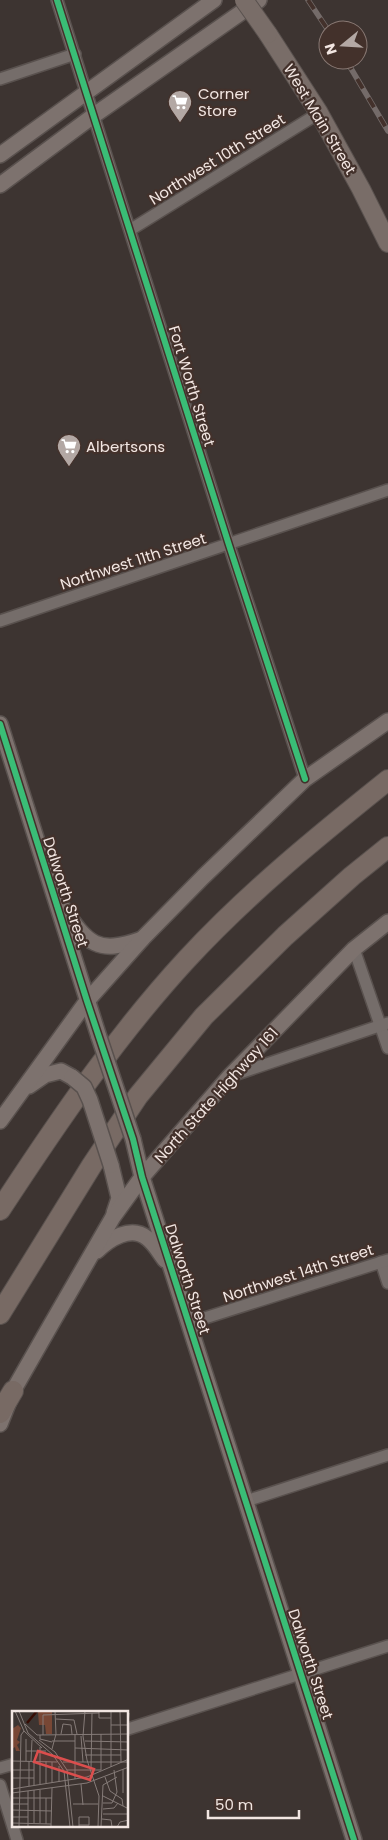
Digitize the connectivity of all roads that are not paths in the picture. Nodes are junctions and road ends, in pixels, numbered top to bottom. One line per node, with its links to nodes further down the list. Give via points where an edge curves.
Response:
1 (57, 0): 5 (street, Fort Worth Street)
2 (214, 0): 7 (main road)
3 (244, 0): 8 (main road, West Main Street, bridge)
4 (258, 0): 9 (main road)
5 (75, 54): 6 (street); 7 (street, Fort Worth Street)
6 (0, 79)
7 (86, 92): 9 (street, Fort Worth Street); 10 (main road)
8 (319, 113): 12 (street, Northwest 10th Street); 13 (main road, West Main Street)
9 (93, 116): 11 (main road); 12 (street, Fort Worth Street)
10 (0, 155)
11 (0, 185)
12 (130, 230): 15 (street, Fort Worth Street)
13 (388, 243)
14 (388, 490): 15 (street, Northwest 11th Street)
15 (229, 545): 16 (street, Northwest 11th Street); 19 (street, Fort Worth Street)
16 (0, 621)
17 (388, 721): 19 (main road)
18 (0, 724): 22 (main road, Dalworth Street)
19 (305, 780): 24 (main road)
20 (388, 780): 33 (highway, via 252,895 188,959 120,1038)
21 (388, 847): 39 (highway, via 285,936 204,1016 138,1096)
22 (54, 895): 24 (main road, via 76,927 92,942 106,947 122,946); 26 (main road, Dalworth Street)
23 (388, 922): 25 (main road, North State Highway 161)
24 (143, 938): 26 (main road)
25 (354, 949): 27 (street); 29 (main road, North State Highway 161)
26 (87, 1001): 30 (main road); 32 (main road, Dalworth Street, bridge, via 133,1139)
27 (384, 1024): 28 (street); 29 (street)
28 (388, 1048)
29 (230, 1076): 32 (main road, North State Highway 161)
30 (20, 1092): 31 (main road); 34 (main road, bridge, via 45,1075 61,1071 84,1087 119,1198)
31 (0, 1121)
32 (142, 1177): 34 (main road, North State Highway 161); 37 (main road, Dalworth Street)
33 (0, 1210)
34 (113, 1217): 35 (main road, North State Highway 161)
35 (91, 1257): 37 (main road, via 107,1241 137,1233 146,1237); 41 (main road, North State Highway 161)
36 (385, 1261): 38 (street); 40 (street, Northwest 14th Street)
37 (172, 1270): 40 (main road, Dalworth Street)
38 (388, 1283)
39 (0, 1314)
40 (189, 1323): 45 (main road, Dalworth Street)
41 (13, 1391): 42 (highway); 43 (main road, North State Highway 161)
42 (0, 1413)
43 (0, 1424)
44 (388, 1455): 45 (street)
45 (246, 1501): 47 (main road, Dalworth Street)
46 (388, 1646): 47 (street)
47 (301, 1674): 48 (street); 53 (main road, Dalworth Street)
48 (129, 1729)
49 (0, 1785): 50 (street)
50 (12, 1824)
51 (13, 1828): 52 (street)
52 (17, 1840)
53 (354, 1840)

